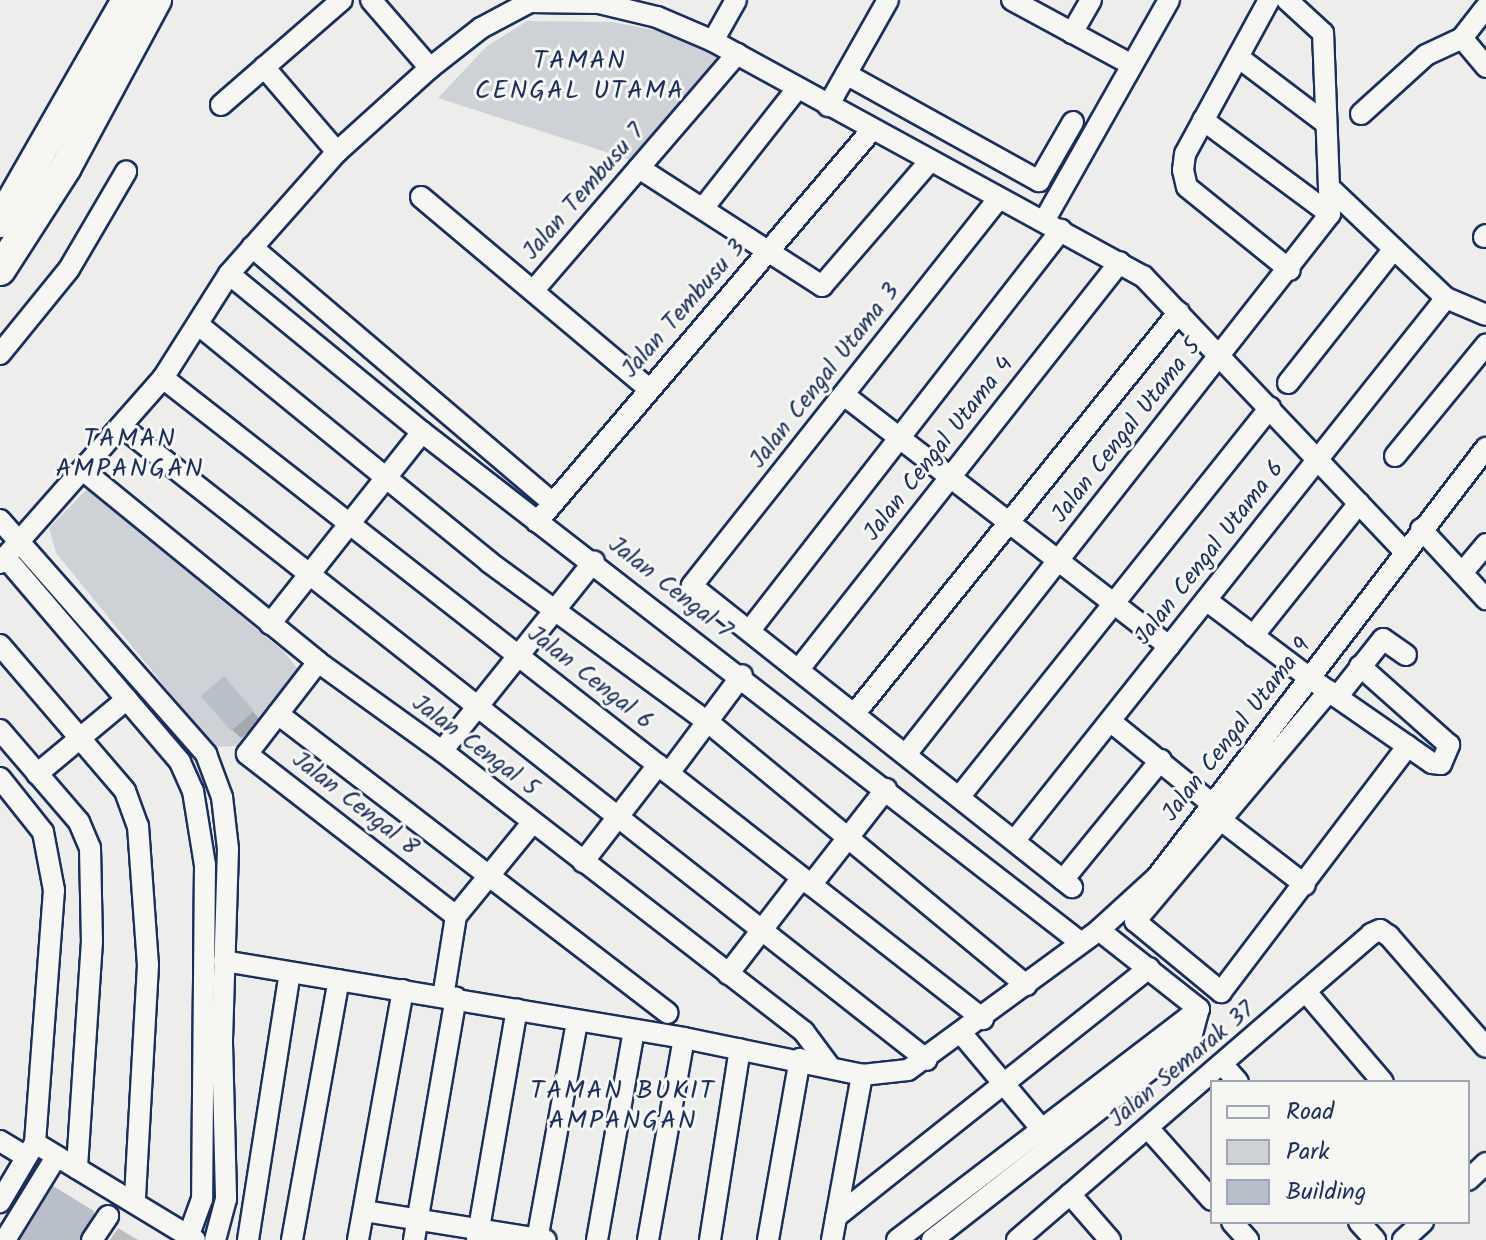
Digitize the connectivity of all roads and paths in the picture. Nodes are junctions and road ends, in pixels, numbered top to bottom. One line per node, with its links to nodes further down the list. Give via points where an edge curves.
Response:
1 (127, 0): 41 (highway)
2 (156, 0): 47 (highway, via 66,167)
3 (342, 0): 20 (street)
4 (371, 0): 22 (street)
5 (736, 0): 16 (street)
6 (888, 0): 23 (street)
7 (1091, 0): 14 (street)
8 (1169, 0): 19 (street)
9 (1269, 0): 18 (street)
10 (1287, 0): 30 (street, via 1323,33 1328,62)
11 (530, 1): 16 (street, via 599,3 657,17); 22 (street, via 481,28)
12 (1019, 2): 14 (street)
13 (1486, 7): 15 (street)
14 (1072, 33): 19 (street)
15 (1462, 38): 21 (street); 27 (street, via 1426,55)
16 (713, 41): 17 (street)
17 (737, 54): 24 (street); 34 (street, Jalan Tembusu 7)
18 (1238, 57): 28 (street); 30 (street)
19 (1132, 65): 42 (street)
20 (264, 67): 25 (street); 32 (street)
21 (1486, 67)
22 (430, 68): 32 (street)
23 (846, 74): 26 (street); 29 (street, via 1039,181)
24 (797, 89): 26 (street); 39 (street)
25 (221, 105)
26 (828, 106): 31 (street)
27 (1361, 114)
28 (1203, 120): 40 (street); 48 (street, via 1185,154 1187,187)
29 (1073, 122)
30 (1324, 122): 36 (street)
31 (871, 131): 33 (street); 44 (street, Jalan Tembusu 3)
32 (337, 152): 43 (street)
33 (929, 162): 38 (street); 44 (street, via 828,285 815,282)
34 (639, 168): 39 (street); 50 (street, Jalan Tembusu 7)
35 (126, 172): 56 (street, via 69,269)
36 (1332, 190): 40 (street); 45 (street)
37 (421, 197): 50 (street)
38 (999, 198): 42 (street); 61 (street, Jalan Cengal Utama 3)
39 (704, 207): 44 (street)
40 (1330, 214): 48 (street, Jalan Cengal Utama 5)
41 (0, 222)
42 (1052, 226): 46 (street); 65 (street)
43 (252, 247): 49 (street); 72 (street)
44 (771, 248): 60 (street, Jalan Tembusu 3)
45 (1393, 250): 51 (street); 59 (street)
46 (1120, 262): 52 (street, via 1143,276); 70 (street, Jalan Cengal Utama 4)
47 (0, 270)
48 (1290, 270): 57 (street, Jalan Cengal Utama 5)
49 (229, 274): 54 (street); 64 (street, Jalan Cengal 7)
50 (533, 291): 60 (street)
51 (1446, 298): 53 (street); 68 (street, Jalan Cengal Utama 6)
52 (1179, 312): 57 (street); 75 (street)
53 (1486, 315)
54 (200, 326): 58 (street); 71 (street)
55 (1486, 345): 67 (street)
56 (0, 354)
57 (1220, 355): 62 (street); 82 (street, Jalan Cengal Utama 5)
58 (163, 378): 63 (street); 77 (street, Jalan Cengal 6)
59 (1288, 383)
60 (649, 389): 72 (street, Jalan Tembusu 3)
61 (844, 395): 65 (street); 92 (street, Jalan Cengal Utama 3, via 692,586)
62 (1270, 408): 68 (street); 89 (street)
63 (121, 426): 69 (street); 86 (street)
64 (422, 432): 71 (street); 76 (street, Jalan Cengal 7)
65 (900, 437): 70 (street); 92 (street)
66 (1486, 448): 78 (street, Jalan Cengal Utama 9)
67 (1395, 456)
68 (1318, 459): 73 (street); 88 (street, Jalan Cengal Utama 6)
69 (84, 471): 79 (street); 91 (street, Jalan Cengal 5)
70 (952, 475): 75 (street); 100 (street, Jalan Cengal Utama 4)
71 (386, 478): 77 (street); 90 (street, via 489,562)
72 (553, 503): 76 (street, Jalan Tembusu 3)
73 (1359, 503): 81 (street); 93 (street)
74 (0, 520): 79 (street)
75 (1011, 520): 82 (street); 106 (street)
76 (537, 522): 84 (street, Jalan Cengal 7)
77 (349, 525): 86 (street); 97 (street, Jalan Cengal 6)
78 (1421, 529): 81 (street, Jalan Cengal Utama 9); 85 (street)
79 (23, 542): 83 (street); 135 (street, via 206,754 222,797 228,849)
80 (1486, 544): 85 (street)
81 (1404, 551): 102 (street, Jalan Cengal Utama 9)
82 (1060, 558): 89 (street); 114 (street, Jalan Cengal Utama 5)
83 (3, 560): 104 (street)
84 (594, 561): 90 (street); 101 (street, Jalan Cengal 7)
85 (1462, 573): 87 (street)
86 (307, 577): 91 (street); 105 (street)
87 (1486, 599)
88 (1206, 600): 93 (street); 95 (street, Jalan Cengal Utama 6)
89 (1114, 602): 95 (street); 120 (street)
90 (557, 608): 97 (street); 109 (street)
91 (270, 624): 98 (street, Jalan Cengal 5)
92 (750, 630): 100 (street)
93 (1253, 636): 102 (street)
94 (0, 645): 111 (street)
95 (1169, 646): 108 (street, Jalan Cengal Utama 6)
96 (1406, 655): 99 (street, via 1383,639)
97 (521, 657): 105 (street); 116 (street, Jalan Cengal 6)
98 (318, 662): 107 (street, Jalan Cengal 8); 113 (street, Jalan Cengal 5)
99 (1360, 666): 103 (street); 112 (street, via 1449,745 1441,764)
100 (799, 669): 106 (street)
101 (742, 675): 109 (street); 119 (street, Jalan Cengal 7)
102 (1311, 679): 103 (street); 121 (street, Jalan Cengal Utama 9)
103 (1333, 694): 112 (street); 121 (street)
104 (127, 699): 111 (street); 181 (street, via 180,762 201,826 202,1199)
105 (479, 704): 113 (street); 122 (street)
106 (856, 712): 114 (street)
107 (278, 714): 127 (street); 130 (street, Jalan Cengal 8, via 247,754)
108 (1110, 721): 115 (street); 125 (street, Jalan Cengal Utama 6)
109 (708, 722): 116 (street); 124 (street)
110 (0, 730): 117 (street)
111 (78, 739): 117 (street); 171 (street, via 125,791 138,826 148,965)
112 (1408, 746): 129 (street)
113 (442, 751): 123 (street, Jalan Cengal 5)
114 (907, 753): 120 (street)
115 (1161, 760): 121 (street); 125 (street, via 1067,884)
116 (664, 769): 122 (street); 128 (street, Jalan Cengal 6)
117 (37, 774): 167 (street, via 79,822 90,848 92,941)
118 (0, 778): 164 (street, via 43,832 54,890)
119 (886, 789): 124 (street); 133 (street, Jalan Cengal 7)
120 (960, 796): 125 (street)
121 (1217, 812): 129 (street); 132 (street, Jalan Cengal Utama 9); 134 (street, via 1135,921)
122 (618, 817): 126 (street); 131 (street)
123 (532, 823): 126 (street, Jalan Cengal 5); 127 (street)
124 (849, 838): 128 (street); 140 (street)
125 (1015, 840)
126 (583, 862): 138 (street, Jalan Cengal 5)
127 (489, 873): 130 (street); 145 (street)
128 (806, 882): 131 (street); 146 (street, Jalan Cengal 6)
129 (1305, 885): 134 (street, via 1221,992)
130 (456, 916): 143 (street)
131 (763, 930): 138 (street); 154 (street)
132 (1099, 930): 133 (street, Jalan Cengal Utama 9); 136 (street)
133 (1080, 942): 140 (street, Jalan Cengal Utama 9)
134 (1167, 947): 136 (street)
135 (224, 961): 137 (street); 184 (street, via 226,1199)
136 (1146, 967): 159 (street); 162 (street, via 1199,1009 1191,1038)
137 (290, 973): 139 (street); 185 (street)
138 (728, 974): 155 (street, Jalan Cengal 5, via 804,1032)
139 (339, 980): 141 (street); 186 (street)
140 (1026, 985): 146 (street, Jalan Cengal Utama 9)
141 (403, 990): 143 (street); 173 (street)
142 (1306, 992): 151 (street, Jalan Semarak 37, via 1380,930); 156 (street, Jalan Semarak 37); 158 (street)
143 (449, 998): 144 (street); 179 (street)
144 (517, 1009): 147 (street); 180 (street)
145 (667, 1013)
146 (983, 1019): 149 (street, Jalan Cengal Utama 9)
147 (577, 1021): 148 (street); 188 (street)
148 (634, 1031): 150 (street); 189 (street)
149 (962, 1034): 154 (street, Jalan Cengal Utama 9); 159 (street)
150 (684, 1038): 152 (street); 190 (street)
151 (1486, 1047)
152 (740, 1049): 153 (street); 191 (street)
153 (800, 1059): 155 (street); 192 (street)
154 (927, 1060): 157 (street, Jalan Cengal Utama 9, via 890,1075)
155 (830, 1067): 157 (street)
156 (1231, 1074)
157 (862, 1075): 175 (street)
158 (1381, 1080)
159 (1005, 1084): 162 (street); 175 (street)
160 (1210, 1088): 161 (street, Jalan Semarak 37)
161 (1148, 1128): 169 (street, Jalan Semarak 37); 170 (street)
162 (1048, 1137): 194 (street); 195 (street)
163 (0, 1141): 164 (street)
164 (31, 1150): 165 (street); 172 (street)
165 (56, 1157): 167 (street); 182 (street)
166 (1486, 1163): 168 (street)
167 (77, 1169): 171 (street)
168 (1470, 1178)
169 (1070, 1194): 196 (street, Jalan Semarak 37); 197 (street)
170 (1210, 1198)
171 (135, 1200): 181 (street)
172 (0, 1202)
173 (364, 1211): 179 (street); 187 (street)
174 (108, 1216): 183 (street)
175 (836, 1217): 193 (street)
176 (1234, 1224): 198 (street)
177 (1361, 1224): 199 (street)
178 (1421, 1224): 200 (street)
179 (415, 1230): 180 (street)
180 (477, 1235): 188 (street)
181 (191, 1239)
182 (5, 1240)
183 (92, 1240)
184 (215, 1240)
185 (248, 1240)
186 (292, 1240)
187 (358, 1240)
188 (540, 1240)
189 (597, 1240)
190 (648, 1240)
191 (710, 1240)
192 (768, 1240)
193 (832, 1240)
194 (897, 1240)
195 (932, 1240)
196 (1017, 1240)
197 (1110, 1240)
198 (1248, 1240)
199 (1375, 1240)
200 (1403, 1240)

